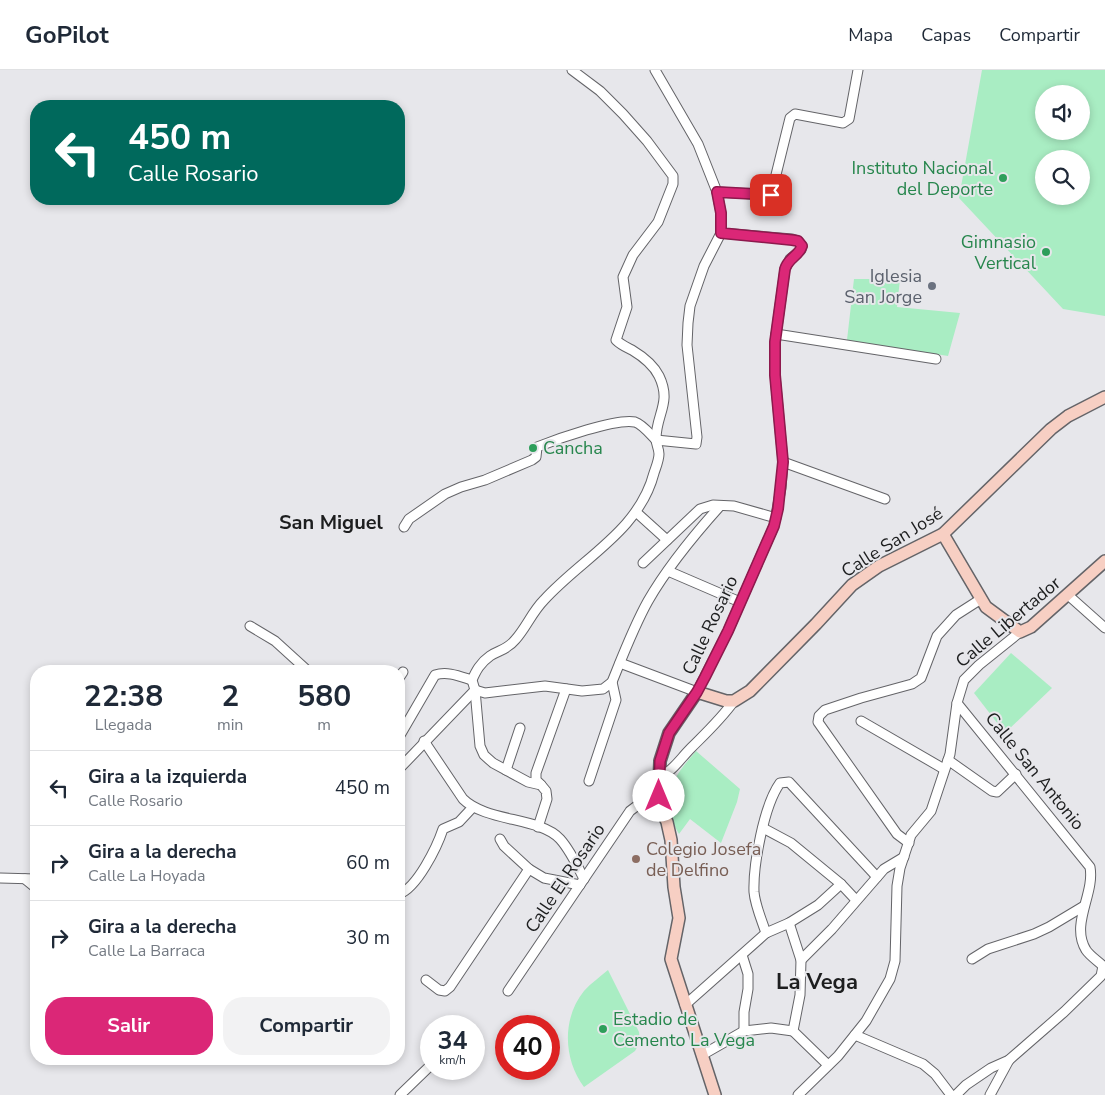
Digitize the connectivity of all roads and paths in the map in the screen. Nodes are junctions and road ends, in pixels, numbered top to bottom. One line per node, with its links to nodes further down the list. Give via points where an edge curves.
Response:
1 (572, 70): 9 (street, via 623,114 673,176 658,222 633,255 623,278 627,307 616,340 648,362 664,389 665,402)
2 (655, 70): 4 (street, via 698,144)
3 (858, 70): 4 (street, via 847,122 795,114 790,118 771,195)
4 (717, 192): 5 (street)
5 (721, 233): 6 (street, Calle Rosario, via 792,240 802,246 785,269); 9 (street, via 704,266 690,306 687,345 696,444)
6 (776, 334): 7 (street); 10 (street, Calle Rosario, via 775,375)
7 (936, 359)
8 (1105, 397): 16 (street, Calle San José, via 1068,416 1051,429)
9 (656, 440): 13 (street, via 659,455 652,480); 15 (street, via 637,422 622,421 552,441 537,447 532,460 445,494 409,519)
10 (783, 462): 11 (street); 14 (street, Calle Rosario)
11 (885, 499)
12 (720, 506): 14 (street, via 734,506); 17 (street, via 700,509); 20 (street)
13 (636, 512): 17 (street); 29 (street, via 618,534 542,601 505,650 490,656 477,667)
14 (776, 518): 23 (street, Calle Rosario)
15 (404, 527)
16 (943, 534): 22 (street); 34 (street, Calle San José, via 879,566 852,585 750,691)
17 (667, 540): 19 (street)
18 (1105, 561): 21 (street, Calle Libertador)
19 (642, 563)
20 (668, 571): 23 (street); 27 (street, via 647,603)
21 (1068, 595): 25 (street); 26 (street, Calle Libertador, via 1031,627)
22 (981, 599): 26 (street, via 986,607); 53 (street, via 956,615 937,636 921,678 912,684 825,710 819,716 818,722 891,826)
23 (740, 602): 33 (street, Calle Rosario)
24 (250, 626): 28 (street, via 275,641)
25 (1105, 628)
26 (1020, 632): 35 (street, Calle Libertador, via 964,680)
27 (620, 663): 30 (street); 33 (street)
28 (301, 665)
29 (472, 680): 32 (street); 37 (street, via 442,672 435,675)
30 (612, 682): 31 (street, via 603,689); 46 (street, via 616,700)
31 (566, 689): 32 (street, via 545,686 485,693); 47 (street, via 536,773 536,780)
32 (475, 690): 39 (street); 42 (street, via 480,746 484,755)
33 (697, 692): 34 (street); 45 (street, Calle Rosario, via 669,733 660,761)
34 (734, 701): 45 (street, via 719,722 689,749 669,773)
35 (957, 703): 40 (street, Calle Libertador); 44 (street, Calle San Antonio)
36 (861, 721): 43 (street)
37 (405, 727)
38 (520, 728): 42 (street)
39 (424, 742): 41 (street); 49 (street, via 463,800)
40 (948, 760): 43 (street, Calle Libertador); 44 (street, via 992,791 997,792)
41 (405, 763)
42 (506, 770): 47 (street)
43 (944, 770): 53 (street, Calle Libertador, via 931,811)
44 (1016, 774): 65 (street, Calle San Antonio, via 1090,867 1092,877)
45 (659, 778): 48 (street, Calle Rosario)
46 (588, 781)
47 (541, 785): 50 (street, via 547,798)
48 (659, 796): 60 (street, Calle El Rosario, via 630,811); 74 (street, Calle Rosario, via 671,840 678,918 671,959)
49 (473, 807): 50 (street); 63 (street, via 459,822 443,830 425,867)
50 (538, 827): 60 (street, via 559,838)
51 (763, 828): 56 (street, via 773,792 780,783 789,782); 62 (street, via 791,843); 67 (street, via 754,894)
52 (500, 840): 55 (street)
53 (909, 843): 54 (street, Calle Libertador)
54 (904, 857): 56 (street); 77 (street, Calle Libertador, via 897,886 895,961 885,987)
55 (529, 869): 60 (street, via 544,878); 72 (street, via 450,987 445,991 439,990)
56 (876, 877): 64 (street)
57 (0, 878): 58 (street)
58 (25, 878): 59 (street); 61 (street)
59 (30, 878)
60 (582, 882): 73 (street, Calle El Rosario)
61 (30, 883)
62 (841, 884): 64 (street); 66 (street, via 818,905)
63 (405, 891)
64 (856, 900): 70 (street)
65 (1084, 906): 69 (street, via 1049,927 988,949); 71 (street, Calle San Antonio, via 1083,943 1087,952)
66 (789, 923): 67 (street); 70 (street)
67 (766, 933): 68 (street)
68 (742, 955): 74 (street); 76 (street, via 748,974)
69 (972, 959)
70 (801, 960): 75 (street, via 800,995)
71 (1104, 966): 79 (street, via 1095,982)
72 (426, 980)
73 (508, 991)
74 (685, 1005): 78 (street, Calle Rosario)
75 (793, 1031): 76 (street, via 771,1028); 80 (street)
76 (744, 1032): 78 (street)
77 (855, 1035): 80 (street, Calle Libertador); 85 (street, via 923,1064)
78 (702, 1055): 84 (street, Calle Rosario)
79 (1009, 1060): 86 (street, via 966,1085); 87 (street)
80 (828, 1064): 82 (street, Calle Libertador)
81 (420, 1076): 83 (street)
82 (798, 1094)
83 (400, 1095)
84 (715, 1095)
85 (951, 1095)
86 (956, 1095)
87 (990, 1095)

